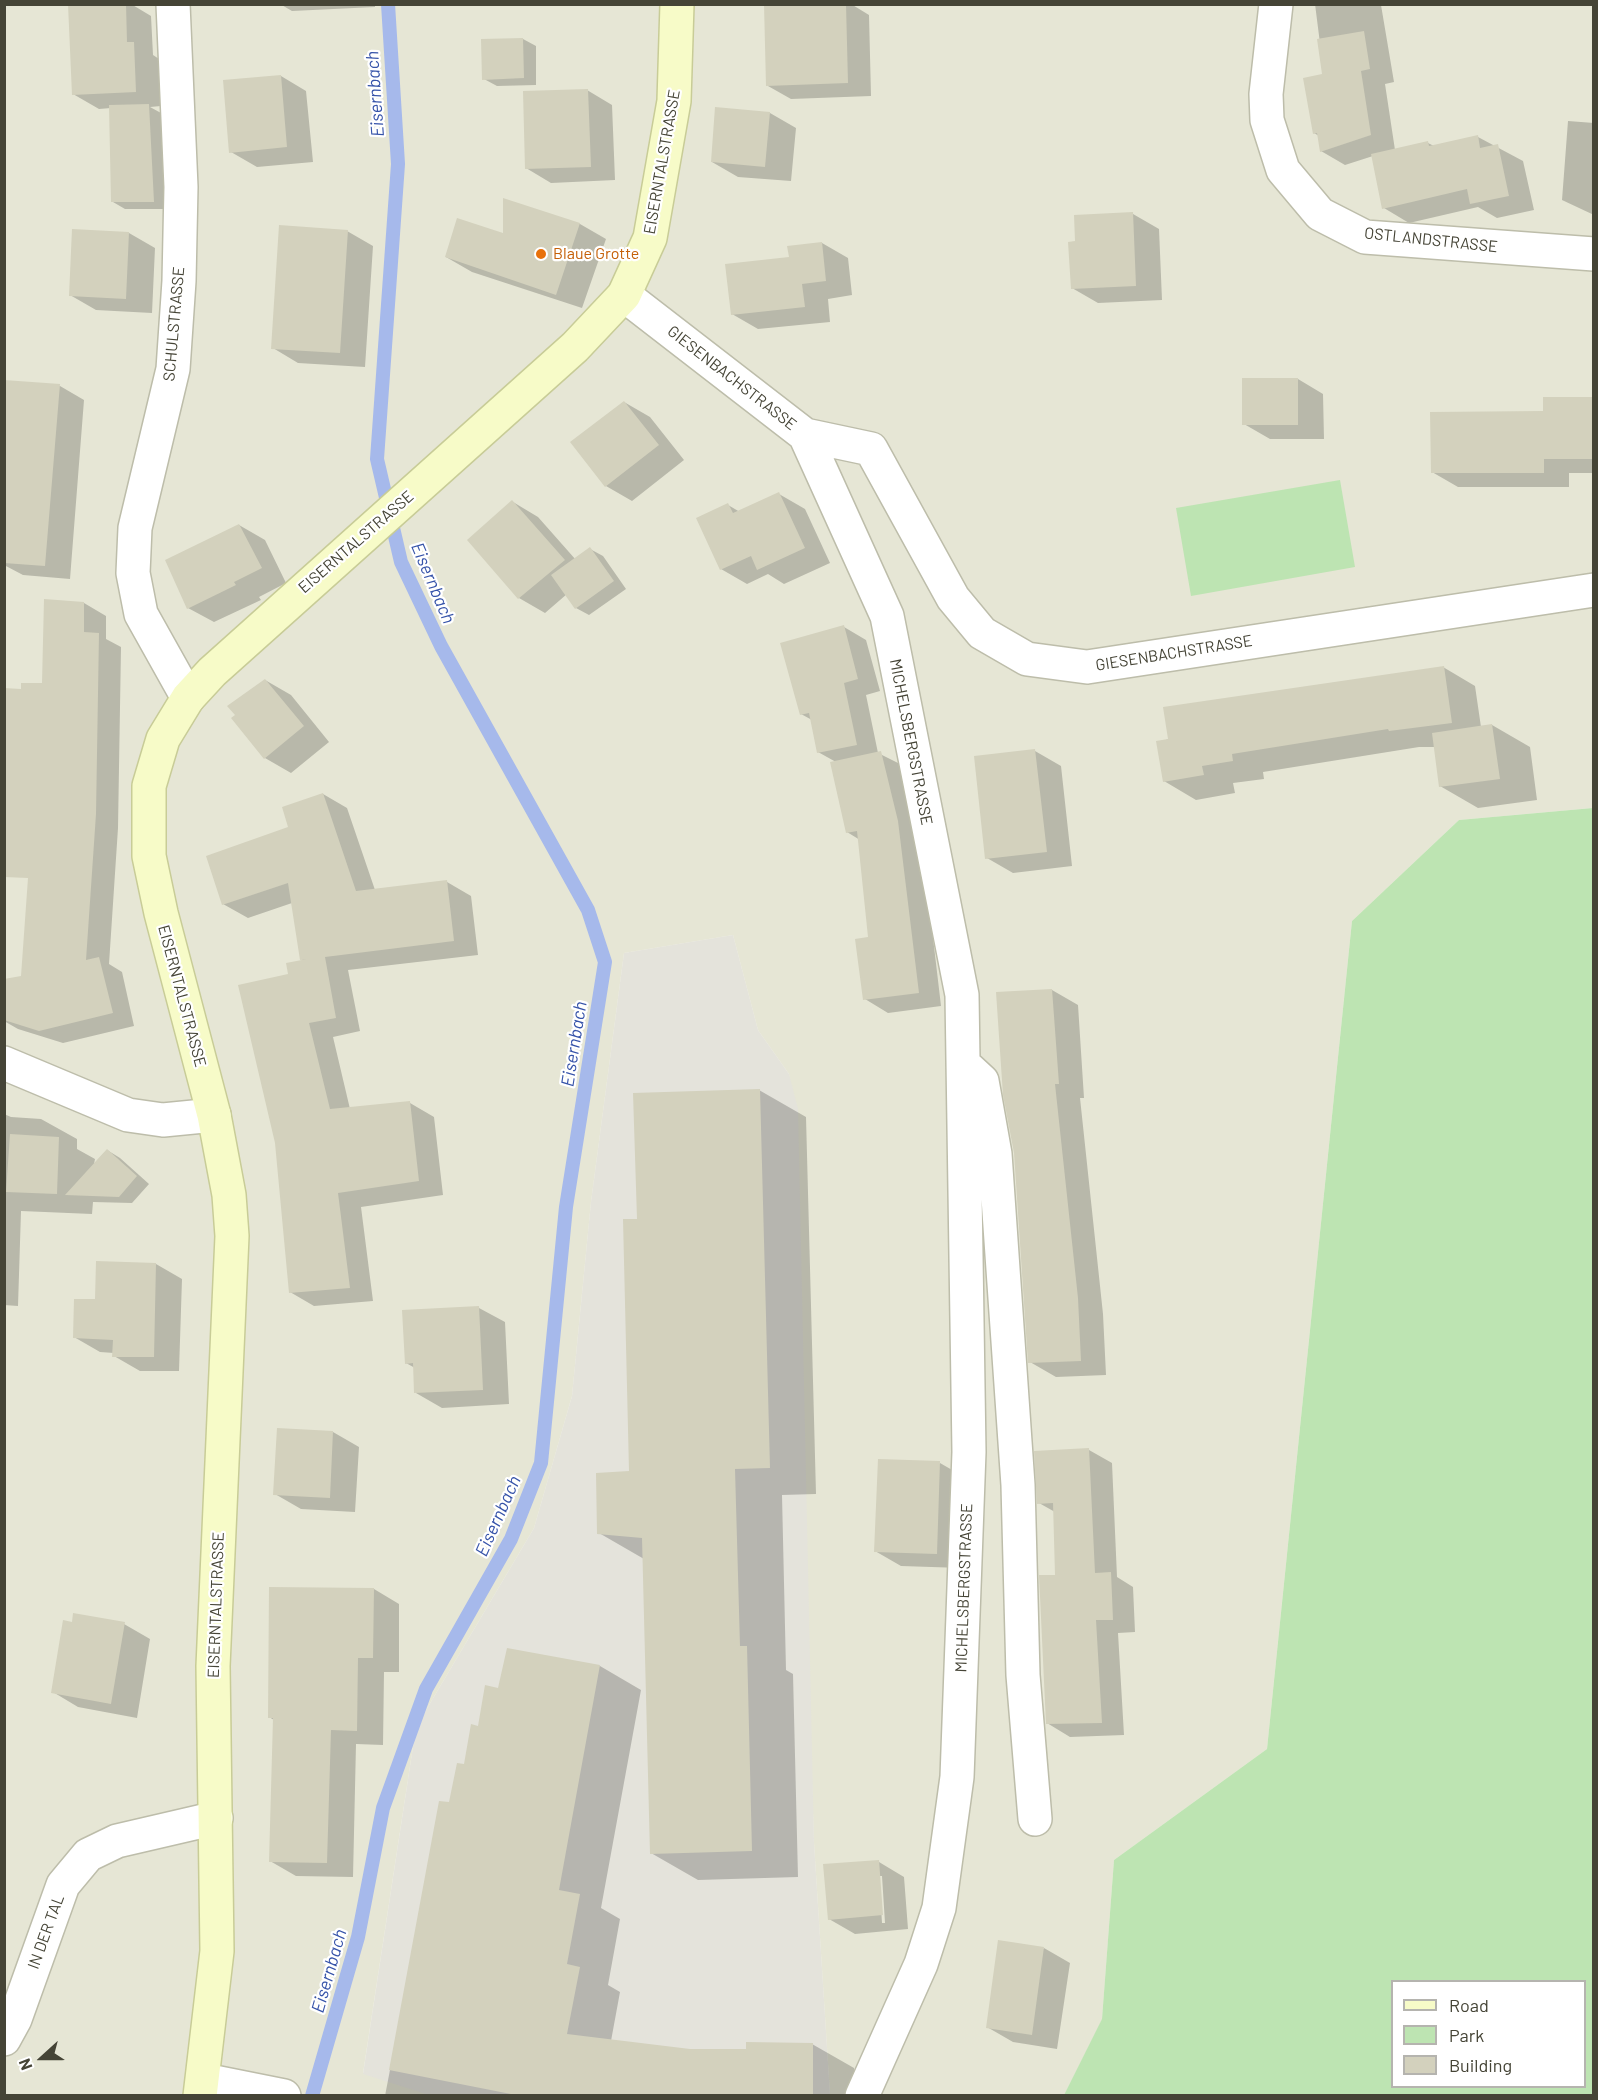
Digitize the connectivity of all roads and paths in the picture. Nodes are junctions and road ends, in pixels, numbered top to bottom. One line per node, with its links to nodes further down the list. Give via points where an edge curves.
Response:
1 (173, 4): 8 (street, SCHULSTRASSE, via 180,187 174,369 135,528 133,573 141,614)
2 (677, 4): 5 (main road, EISERNTALSTRASSE, via 674,101 652,228)
3 (1276, 4): 4 (street, OSTLANDSTRASSE, via 1266,94 1268,120 1283,170 1320,214 1365,237)
4 (1593, 254)
5 (624, 295): 6 (street, GIESENBACHSTRASSE); 8 (main road, EISERNTALSTRASSE, via 575,347 249,636)
6 (805, 435): 7 (street, GIESENBACHSTRASSE, via 871,449 953,598 982,633 1027,659 1087,667); 10 (street, MICHELSBERGSTRASSE, via 886,616 962,995)
7 (1593, 590)
8 (188, 698): 11 (main road, EISERNTALSTRASSE, via 163,739 149,786 148,856)
9 (4, 1063): 11 (street, via 128,1115 163,1120)
10 (963, 1063): 13 (street, via 982,1081 995,1154 1020,1529 1023,1675); 17 (street, MICHELSBERGSTRASSE, via 969,1452 957,1777 939,1908 921,1964)
11 (214, 1115): 12 (main road, EISERNTALSTRASSE, via 229,1195 232,1236 213,1666)
12 (216, 1818): 14 (street, IN DER TAL, via 117,1841 88,1855 63,1885 15,2019); 15 (main road, EISERNTALSTRASSE, via 217,1951)
13 (1035, 1819)
14 (4, 2039)
15 (202, 2088): 16 (street)
16 (285, 2096)
17 (862, 2096)

